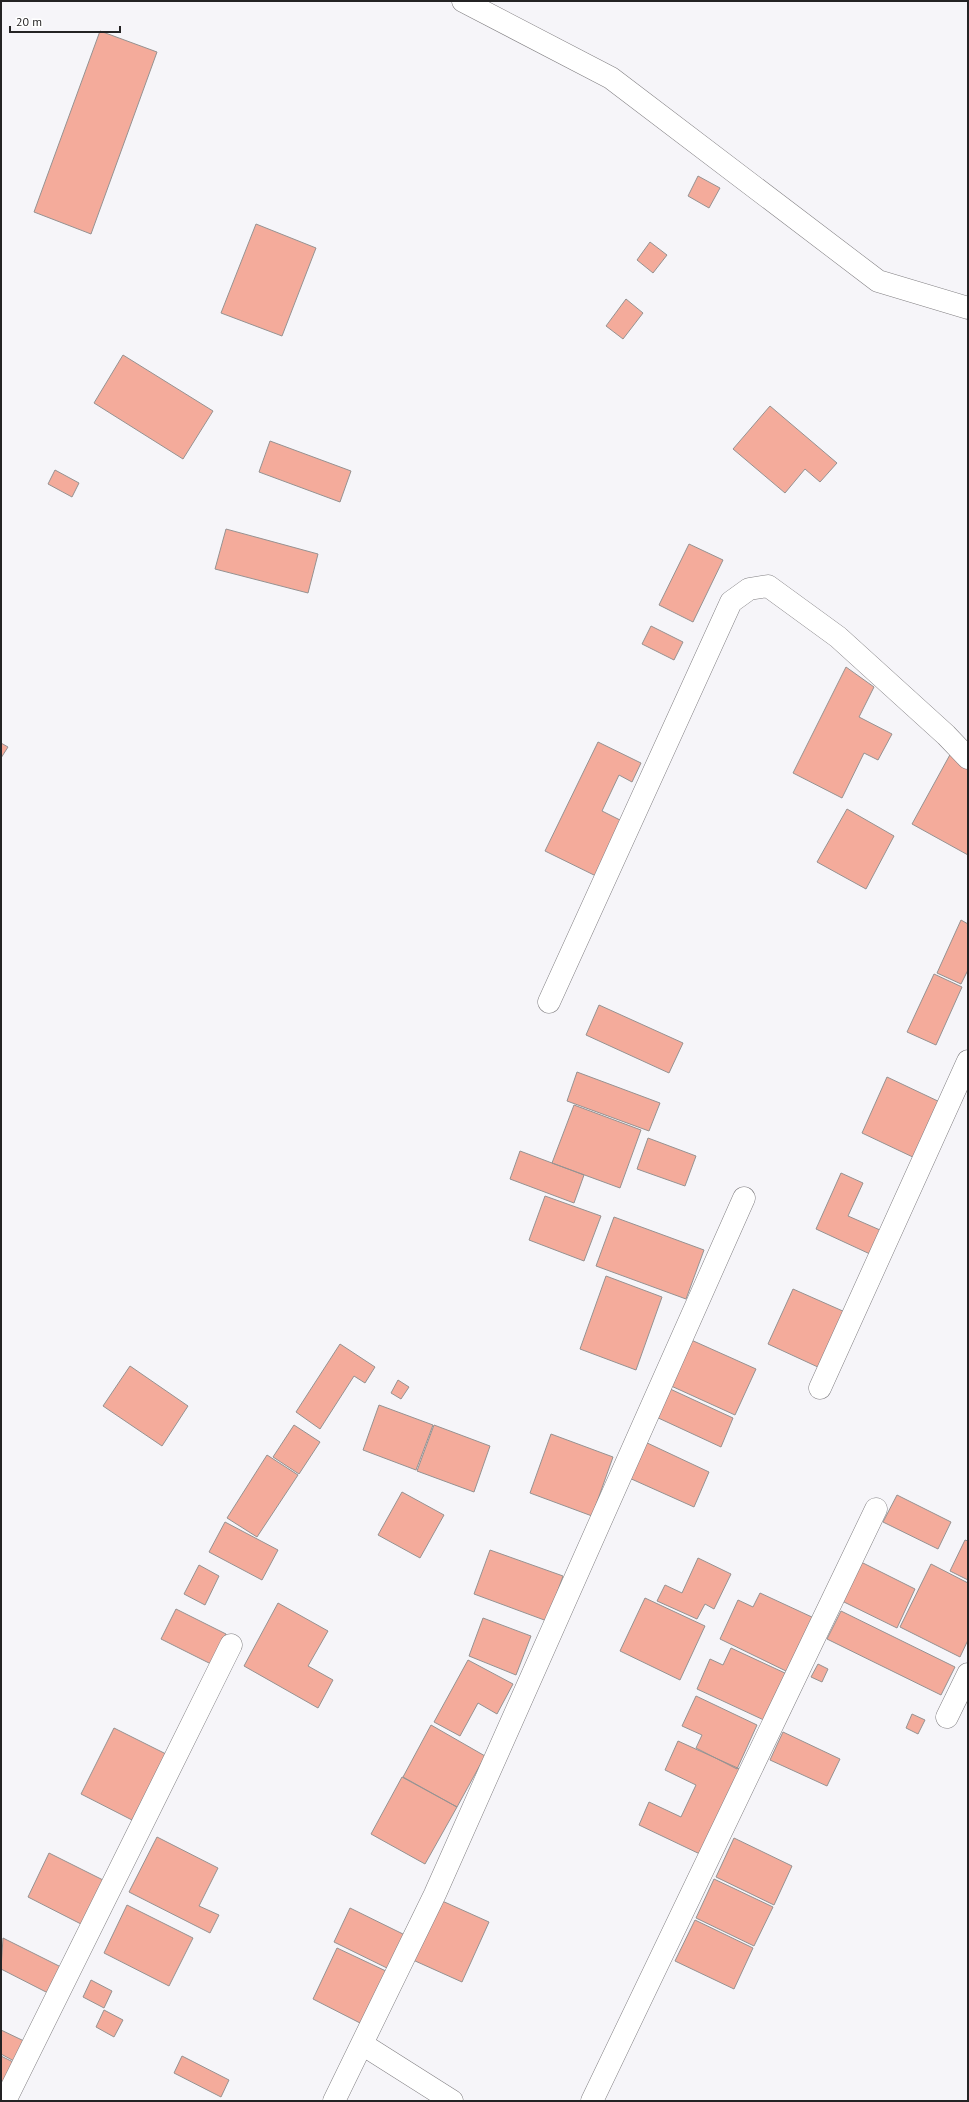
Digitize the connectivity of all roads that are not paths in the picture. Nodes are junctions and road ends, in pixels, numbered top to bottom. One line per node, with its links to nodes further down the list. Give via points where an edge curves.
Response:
1 (463, 1): 2 (street, via 611,78 878,281)
2 (968, 308)
3 (968, 758): 4 (street, via 838,637 768,586 749,589 731,602)
4 (549, 1002)
5 (968, 1061): 7 (street)
6 (744, 1198): 12 (street, via 435,1894)
7 (820, 1388)
8 (876, 1509): 16 (street)
9 (231, 1644): 13 (street)
10 (968, 1674): 11 (street)
11 (947, 1717)
12 (362, 2044): 14 (street); 15 (street)
13 (5, 2101)
14 (334, 2101)
15 (452, 2101)
16 (592, 2101)

